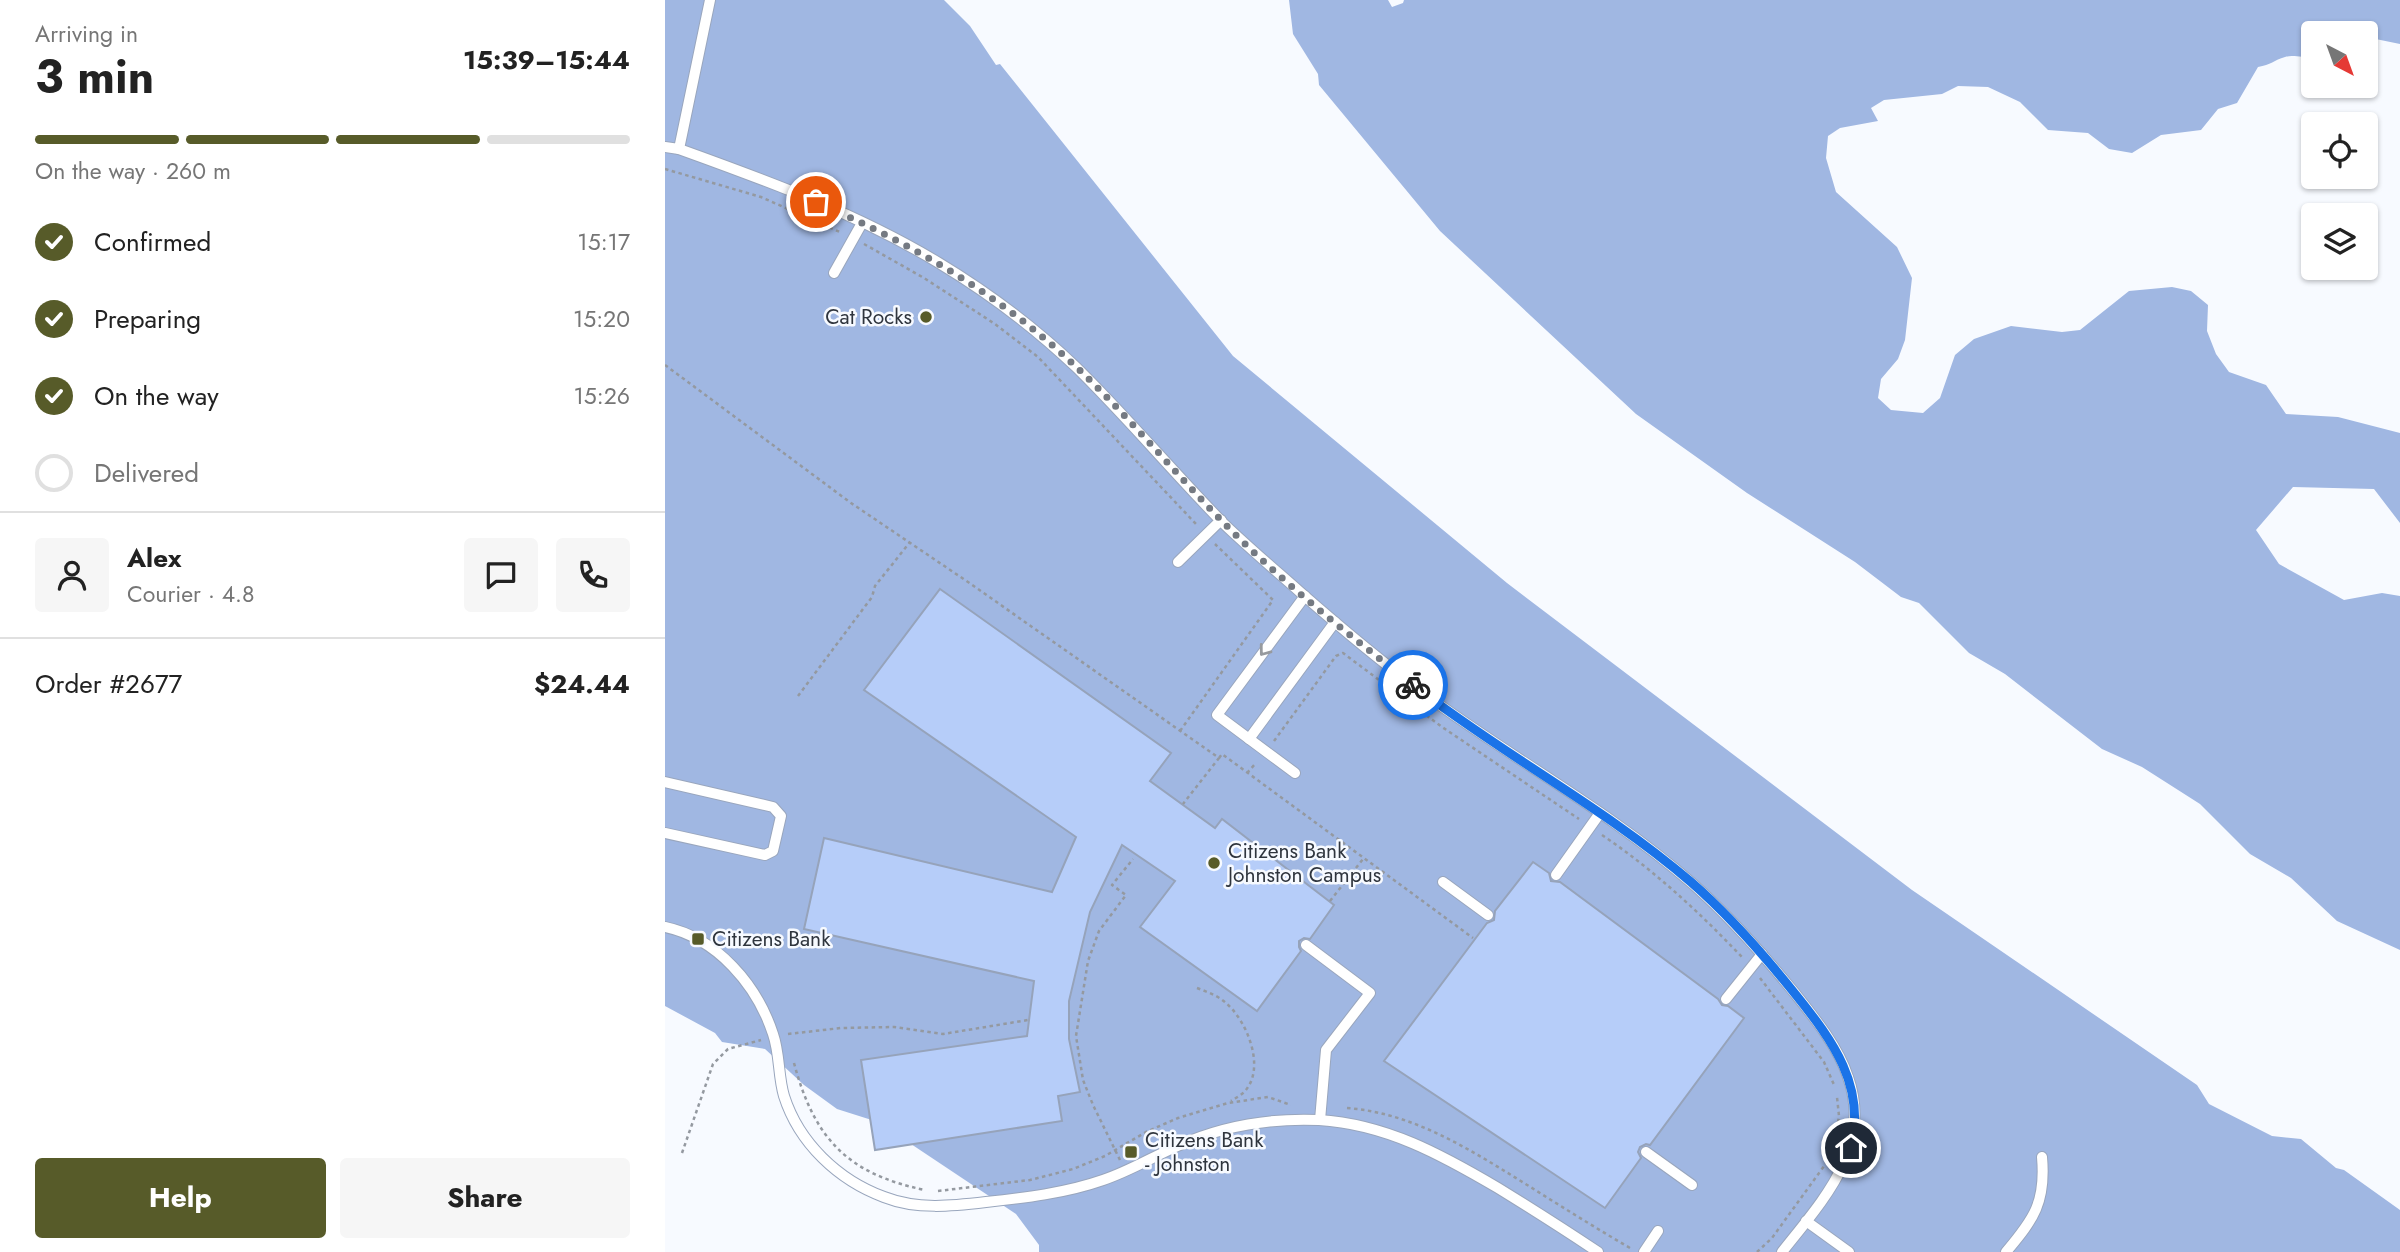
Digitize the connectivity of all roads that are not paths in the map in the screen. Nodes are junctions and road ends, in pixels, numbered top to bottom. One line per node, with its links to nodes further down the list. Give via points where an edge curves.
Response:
1 (710, 0): 3 (lane)
2 (665, 147): 3 (lane)
3 (679, 149): 4 (lane, via 780,186)
4 (862, 223): 5 (lane); 6 (lane, via 939,262 1037,333 1094,385)
5 (834, 273)
6 (1221, 520): 7 (lane); 8 (lane)
7 (1178, 562)
8 (1305, 596): 9 (lane); 10 (lane, one-way to 10, via 1217,715)
9 (1335, 622): 10 (lane); 13 (lane, via 1427,696)
10 (1249, 739): 11 (lane)
11 (1295, 773)
12 (665, 782): 14 (lane, via 773,807 781,816 773,851 765,855)
13 (1600, 813): 15 (lane); 20 (lane, via 1690,882)
14 (665, 833)
15 (1556, 875)
16 (1443, 882): 17 (lane)
17 (1488, 915)
18 (665, 927): 22 (lane, via 698,939 750,987 774,1037 784,1094 806,1139 848,1179 887,1199 938,1206 1076,1188 1221,1131 1277,1121)
19 (1306, 945): 22 (lane, via 1370,993 1326,1050)
20 (1762, 954): 21 (lane); 26 (lane, via 1837,1052 1854,1095 1855,1133 1847,1160)
21 (1726, 999)
22 (1320, 1120): 28 (lane, via 1397,1135 1431,1150)
23 (1646, 1152): 25 (lane)
24 (2042, 1157): 32 (lane, via 2044,1183 2038,1206)
25 (1692, 1185)
26 (1806, 1221): 30 (lane); 31 (lane)
27 (1658, 1231): 29 (lane)
28 (1598, 1252)
29 (1644, 1252)
30 (1782, 1252)
31 (1849, 1252)
32 (2006, 1252)

